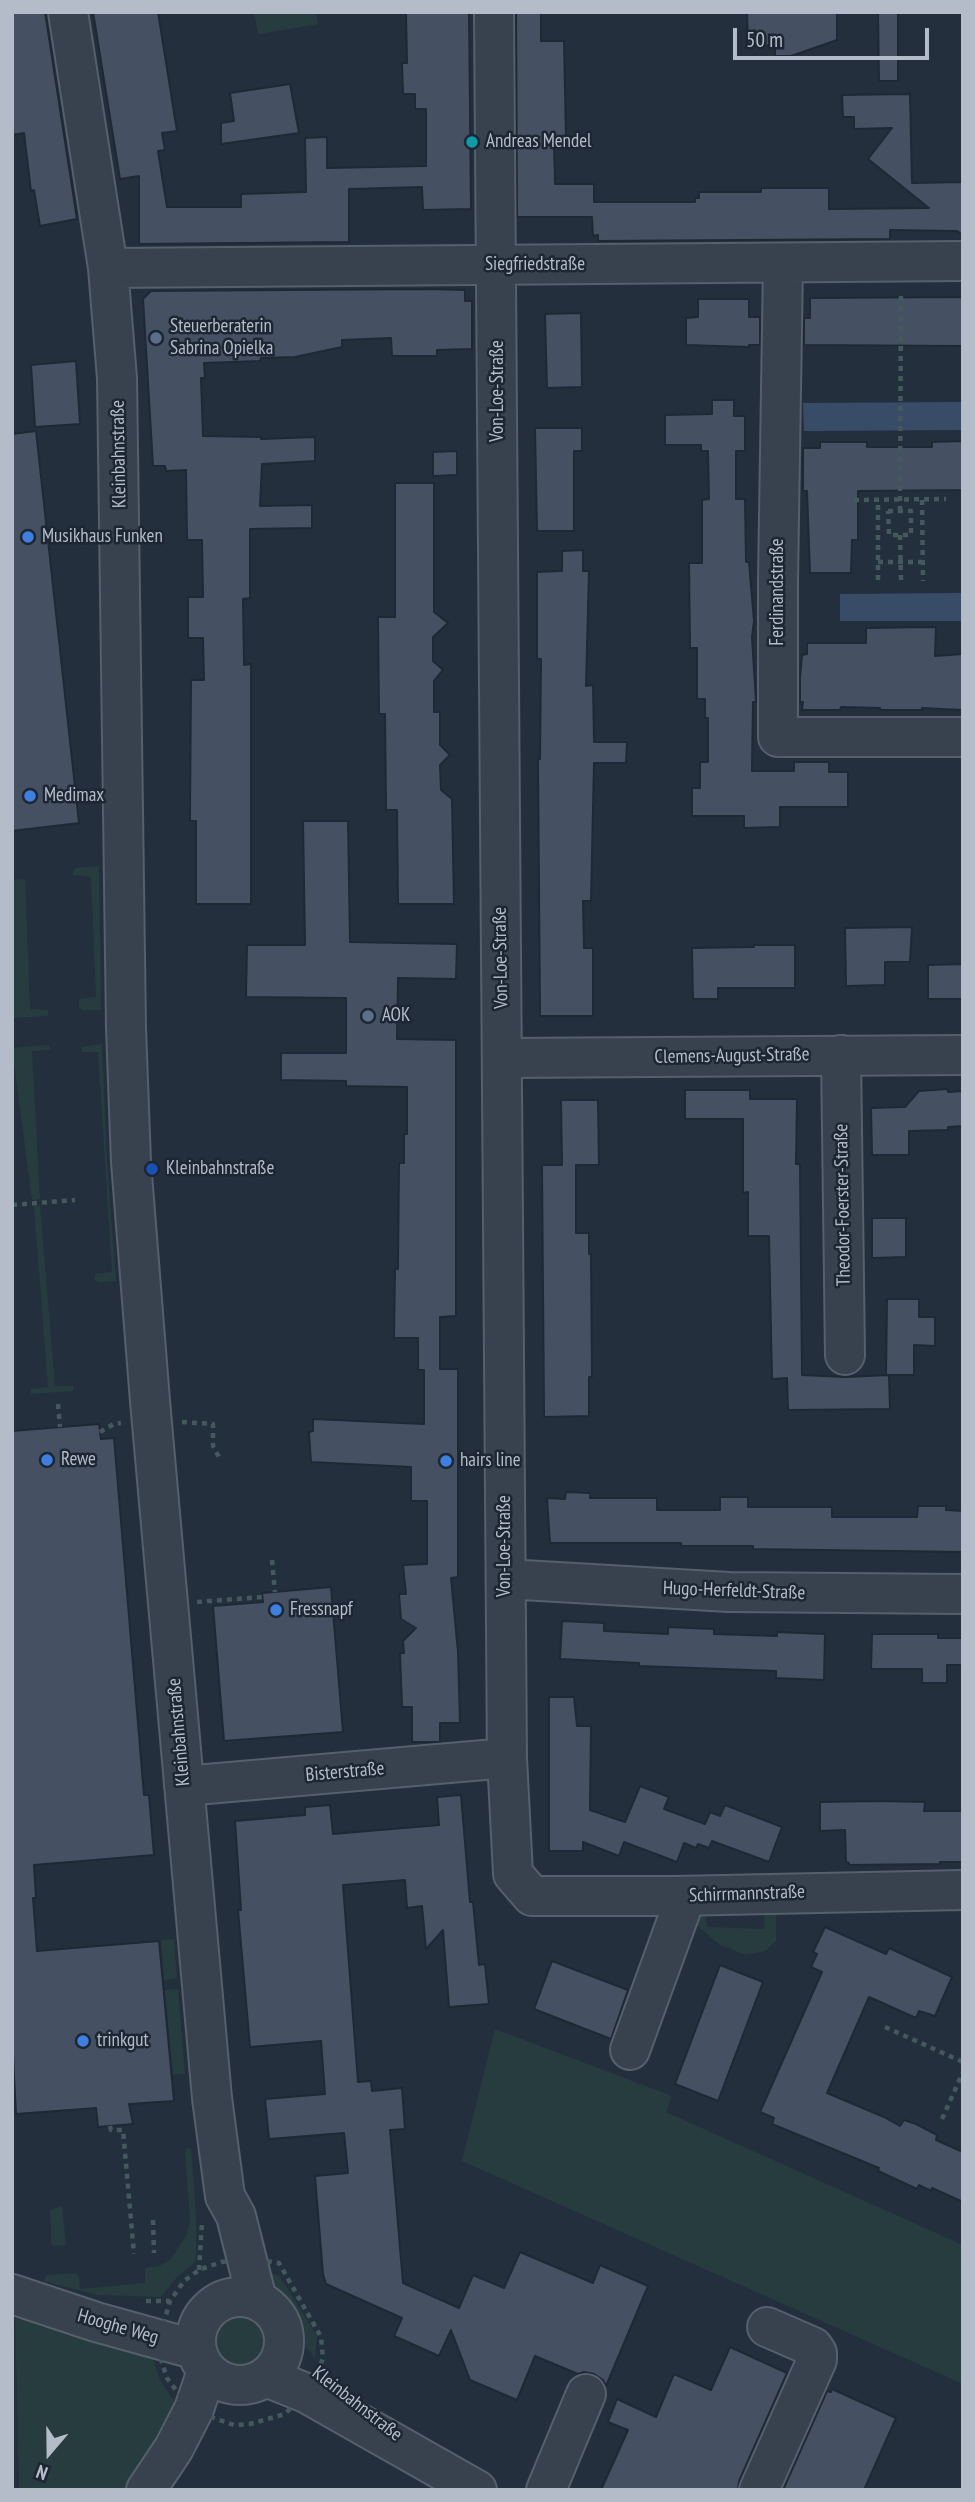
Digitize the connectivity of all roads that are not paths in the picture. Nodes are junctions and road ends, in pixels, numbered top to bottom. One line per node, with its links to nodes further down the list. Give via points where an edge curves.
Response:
1 (68, 12): 6 (street, Kleinbahnstraße)
2 (494, 12): 5 (street, Von-Loe-Straße)
3 (963, 261): 4 (street, Siegfriedstraße)
4 (783, 263): 5 (street, Siegfriedstraße); 7 (street, Ferdinandstraße, via 778,737)
5 (498, 265): 6 (street, Siegfriedstraße); 10 (street, Von-Loe-Straße)
6 (108, 268): 15 (street, Kleinbahnstraße, via 120,458 129,1121)
7 (963, 737)
8 (841, 1055): 9 (street, Clemens-August-Straße); 10 (street, Clemens-August-Straße); 11 (street, Theodor-Foerster-Straße)
9 (963, 1055)
10 (502, 1058): 12 (street, Von-Loe-Straße)
11 (845, 1355)
12 (506, 1579): 13 (street, Hugo-Herfeldt-Straße, via 729,1592); 14 (street, Von-Loe-Straße)
13 (963, 1594)
14 (507, 1758): 15 (street, Bisterstraße); 17 (street, Von-Loe-Straße, via 513,1874)
15 (184, 1786): 20 (street, Kleinbahnstraße)
16 (963, 1890): 17 (street, Schirrmannstraße)
17 (532, 1896)
18 (682, 1907): 19 (street)
19 (630, 2050)
20 (225, 2196): 22 (street, Kleinbahnstraße, via 236,2216); 24 (street, Kleinbahnstraße, via 219,2215)
21 (26, 2298): 24 (street, Hooghe Weg, via 96,2322)
22 (257, 2300): 24 (street, via 230,2298); 24 (street, via 269,2308 284,2332)
23 (767, 2327): 30 (street, via 813,2347 817,2360)
24 (230, 2350): 26 (street); 27 (street, via 217,2420); 28 (street, Kleinbahnstraße, via 350,2396 430,2462)
25 (586, 2394): 29 (street)
26 (146, 2490)
27 (156, 2490)
28 (477, 2490)
29 (546, 2490)
30 (759, 2490)

